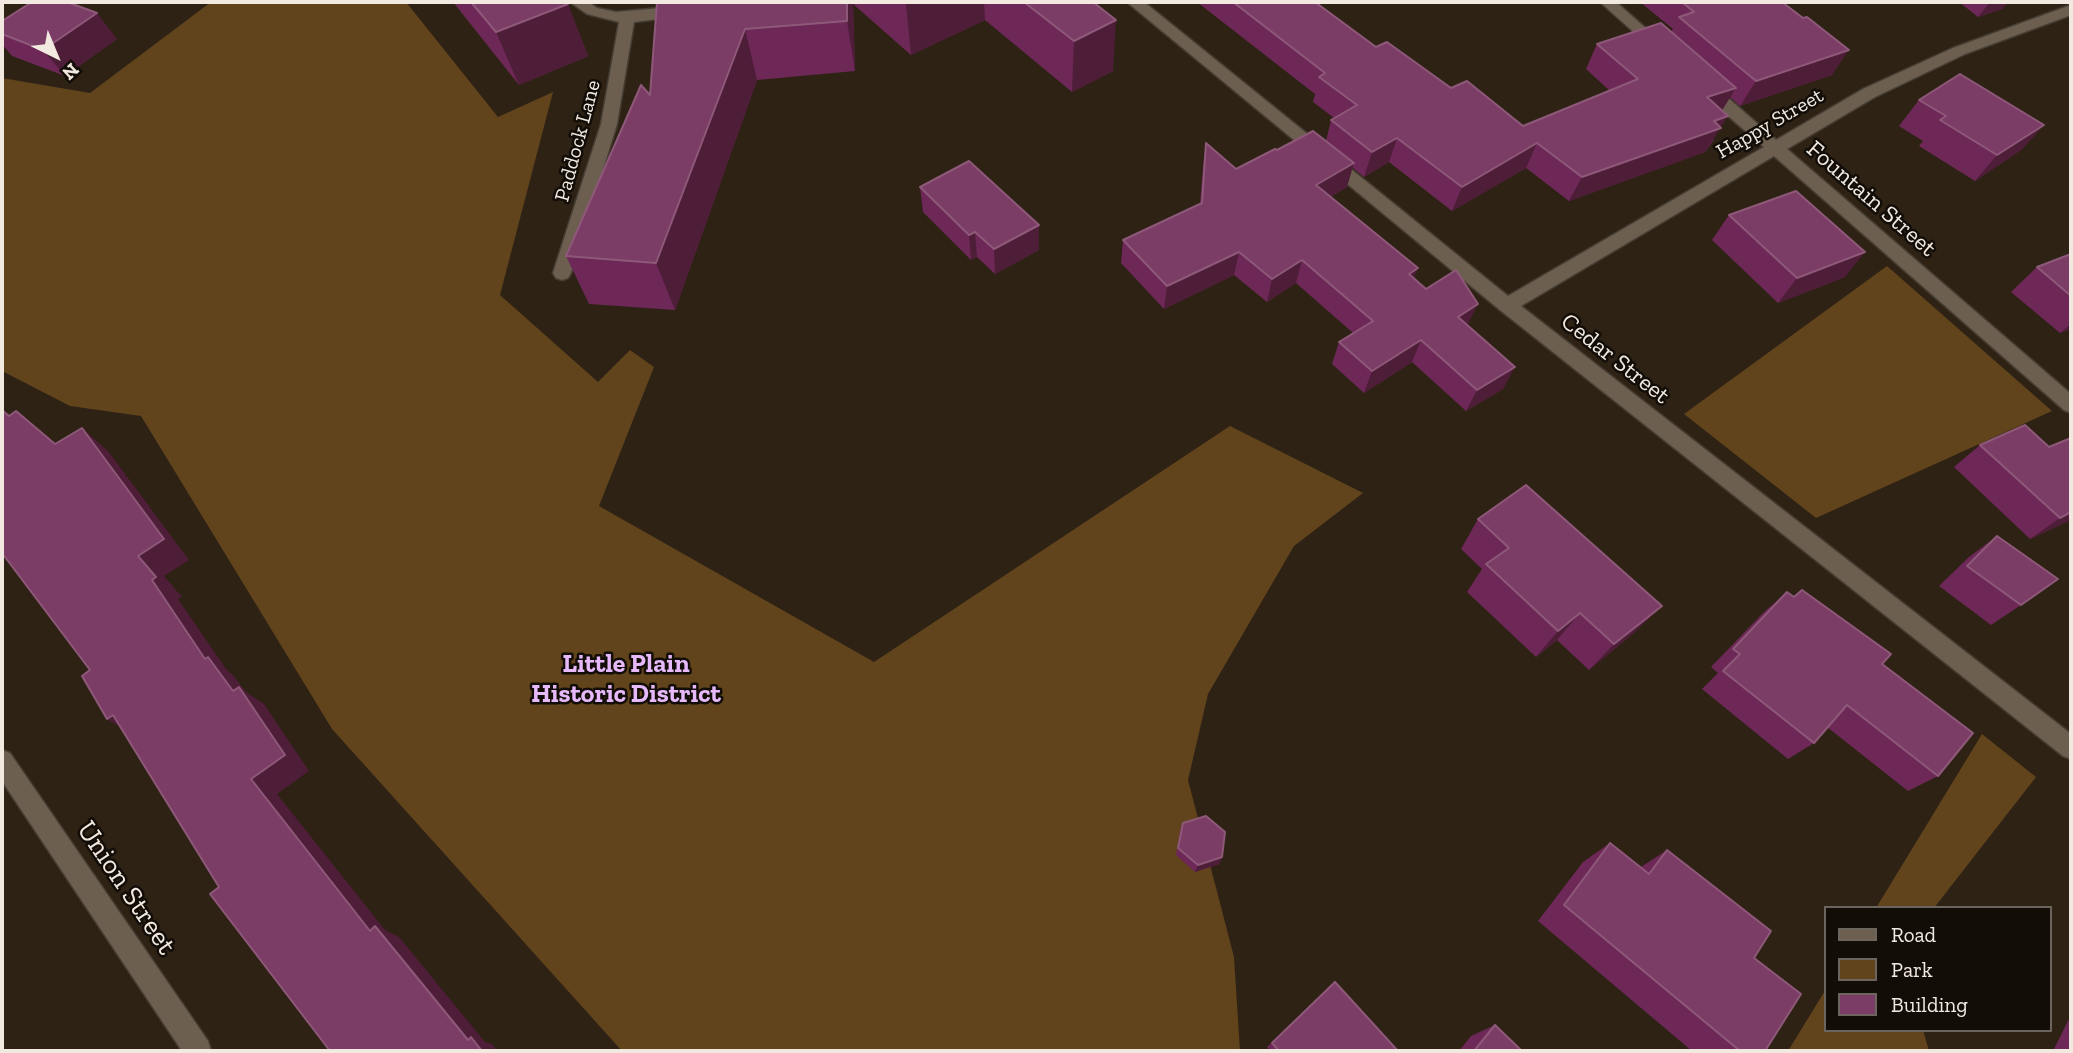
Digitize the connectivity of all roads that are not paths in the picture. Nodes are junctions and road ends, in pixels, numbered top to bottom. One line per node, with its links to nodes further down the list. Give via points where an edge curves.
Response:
1 (578, 2): 6 (street, via 592,11)
2 (1135, 2): 11 (street, Cedar Street)
3 (1607, 2): 7 (street)
4 (705, 8): 6 (street)
5 (2071, 10): 9 (street, Happy Street, via 1913,71)
6 (627, 17): 10 (street, Paddock Lane, via 610,124)
7 (1670, 56)
8 (1690, 74): 9 (street, Fountain Street)
9 (1774, 147): 11 (street, Happy Street); 12 (street, Fountain Street)
10 (562, 273)
11 (1507, 305): 13 (street, Cedar Street)
12 (2071, 405)
13 (2071, 748)
14 (2, 761): 15 (street, Union Street)
15 (198, 1051)

